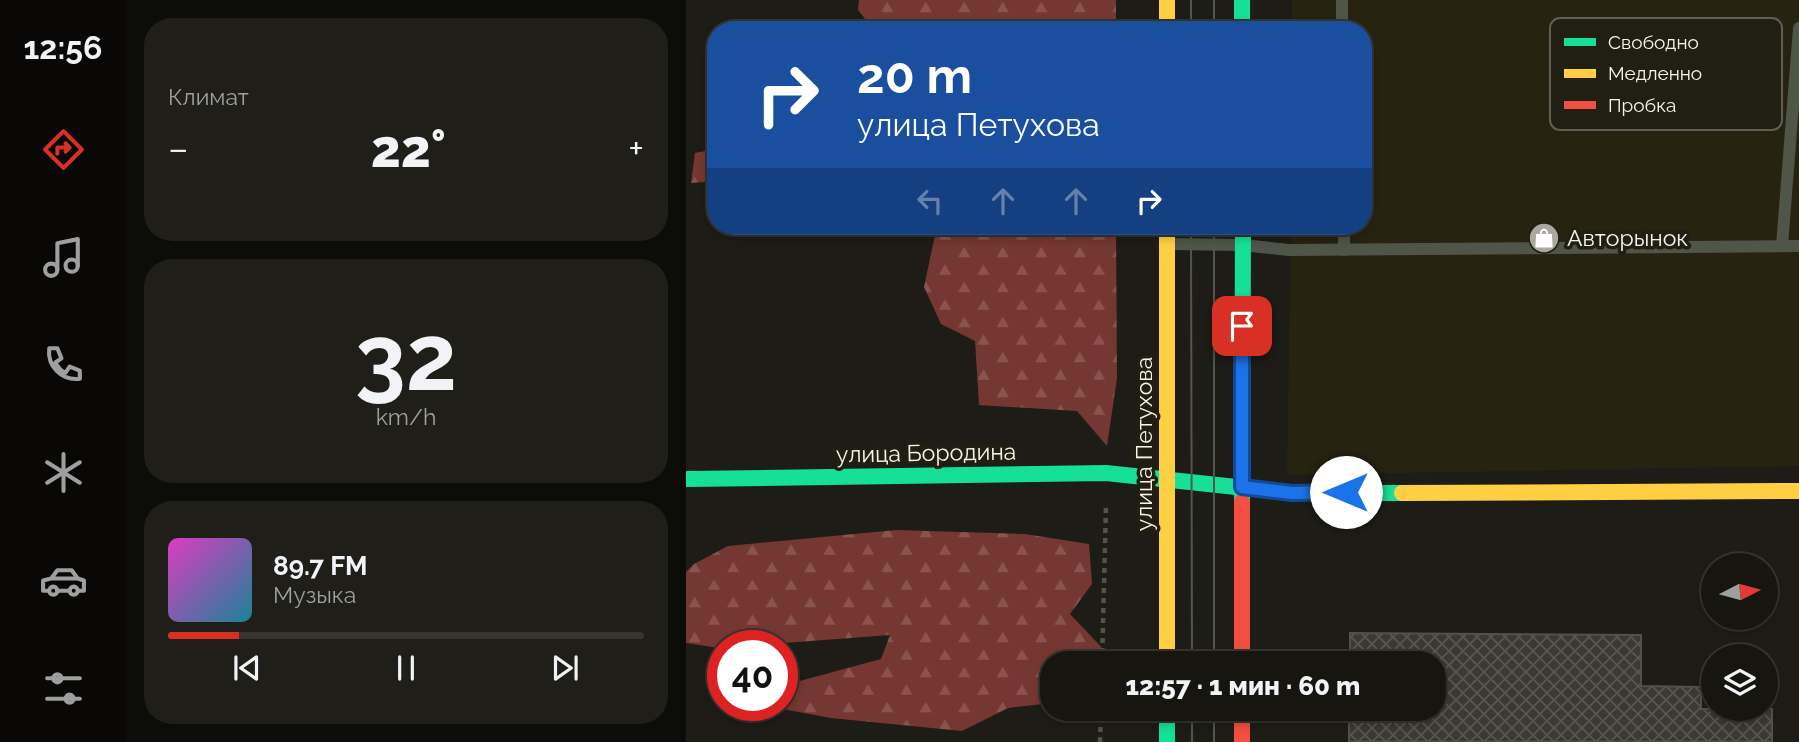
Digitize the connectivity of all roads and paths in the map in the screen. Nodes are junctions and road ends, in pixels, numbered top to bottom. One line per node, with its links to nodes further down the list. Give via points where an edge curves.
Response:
1 (1167, 0): 4 (main road)
2 (1242, 0): 5 (main road)
3 (1342, 0): 6 (lane)
4 (1167, 21)
5 (1242, 21)
6 (1342, 21)
7 (1799, 28): 14 (lane)
8 (1167, 235): 11 (main road, улица Петухова)
9 (1242, 235): 12 (main road)
10 (1344, 235): 15 (lane)
11 (1167, 244): 12 (lane); 18 (main road, улица Петухова)
12 (1242, 245): 15 (lane); 19 (main road)
13 (1799, 246): 14 (lane)
14 (1782, 247): 15 (lane)
15 (1344, 250)
16 (1106, 473): 17 (main road, улица Бородина); 18 (main road, улица Бородина); 21 (path)
17 (686, 479)
18 (1167, 482): 19 (main road, улица Бородина); 22 (main road, улица Петухова)
19 (1242, 487): 20 (main road, улица Бородина, via 1292,493); 23 (main road)
20 (1799, 491)
21 (1102, 651)
22 (1167, 651)
23 (1242, 651)
24 (1101, 721): 27 (path)
25 (1167, 721): 28 (main road)
26 (1242, 721): 29 (main road)
27 (1100, 742)
28 (1167, 742)
29 (1242, 742)

